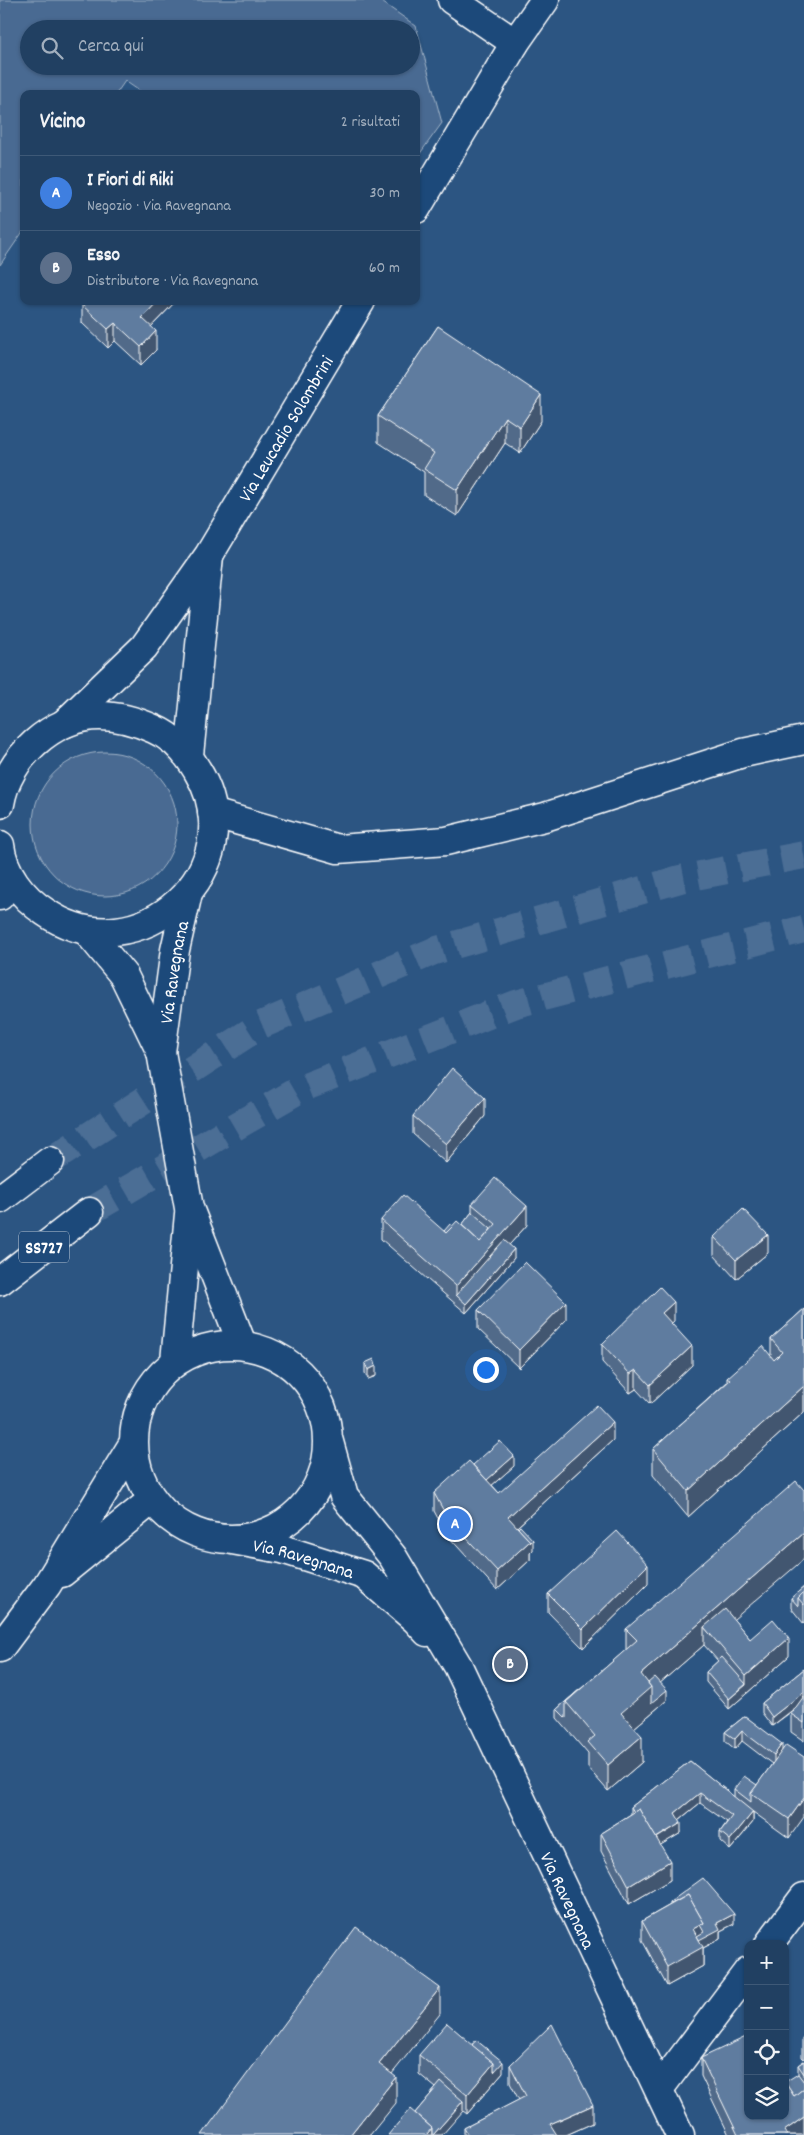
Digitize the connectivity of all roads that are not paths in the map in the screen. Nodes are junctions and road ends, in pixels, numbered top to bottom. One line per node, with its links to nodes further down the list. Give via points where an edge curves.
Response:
1 (452, 0): 3 (main road)
2 (545, 0): 3 (main road)
3 (515, 43): 4 (main road)
4 (420, 202)
5 (359, 305): 6 (main road, Via Leucadio Solombrini)
6 (209, 555): 7 (main road, Via Leucadio Solombrini, via 144,647); 9 (main road, Via Leucadio Solombrini)
7 (65, 723): 9 (main road, via 98,716 132,719 163,732); 10 (main road, via 37,740 16,763)
8 (804, 740): 11 (main road, via 743,753 545,817 446,841 338,848)
9 (188, 755): 11 (main road, via 205,782)
10 (1, 796)
11 (212, 813): 14 (main road, via 212,842 203,870)
12 (0, 844): 13 (main road)
13 (6, 887): 15 (main road, via 57,921)
14 (188, 893): 15 (main road, via 168,912 142,925 115,932); 16 (main road, Via Ravegnana, via 175,950)
15 (87, 931): 16 (main road, Via Ravegnana, via 124,976)
16 (161, 1052): 19 (main road, Via Ravegnana)
17 (50, 1161): 18 (main road)
18 (0, 1199)
19 (189, 1208): 22 (main road, Via Ravegnana); 23 (main road, Via Ravegnana)
20 (89, 1212): 21 (main road, SS727)
21 (0, 1281)
22 (242, 1344): 23 (main road, via 218,1344 195,1350); 24 (main road, via 270,1351 294,1366 313,1388 325,1414)
23 (174, 1362): 25 (main road, via 148,1391 138,1412)
24 (329, 1442): 27 (main road, via 324,1472 310,1499 289,1521 262,1535); 30 (main road, Via Ravegnana, via 344,1496 393,1557)
25 (133, 1444): 26 (main road, Via Ravegnana, via 138,1474); 28 (main road)
26 (152, 1500): 27 (main road, Via Ravegnana, via 174,1522 201,1535); 28 (main road)
27 (232, 1540): 30 (main road, Via Ravegnana, via 282,1549 364,1575 416,1620)
28 (47, 1585): 29 (main road)
29 (0, 1648)
30 (458, 1666): 34 (main road, Via Ravegnana)
31 (804, 1897): 32 (main road)
32 (771, 1940)
33 (744, 1976): 34 (main road)
34 (659, 2089): 35 (main road, Via Ravegnana)
35 (680, 2135)

